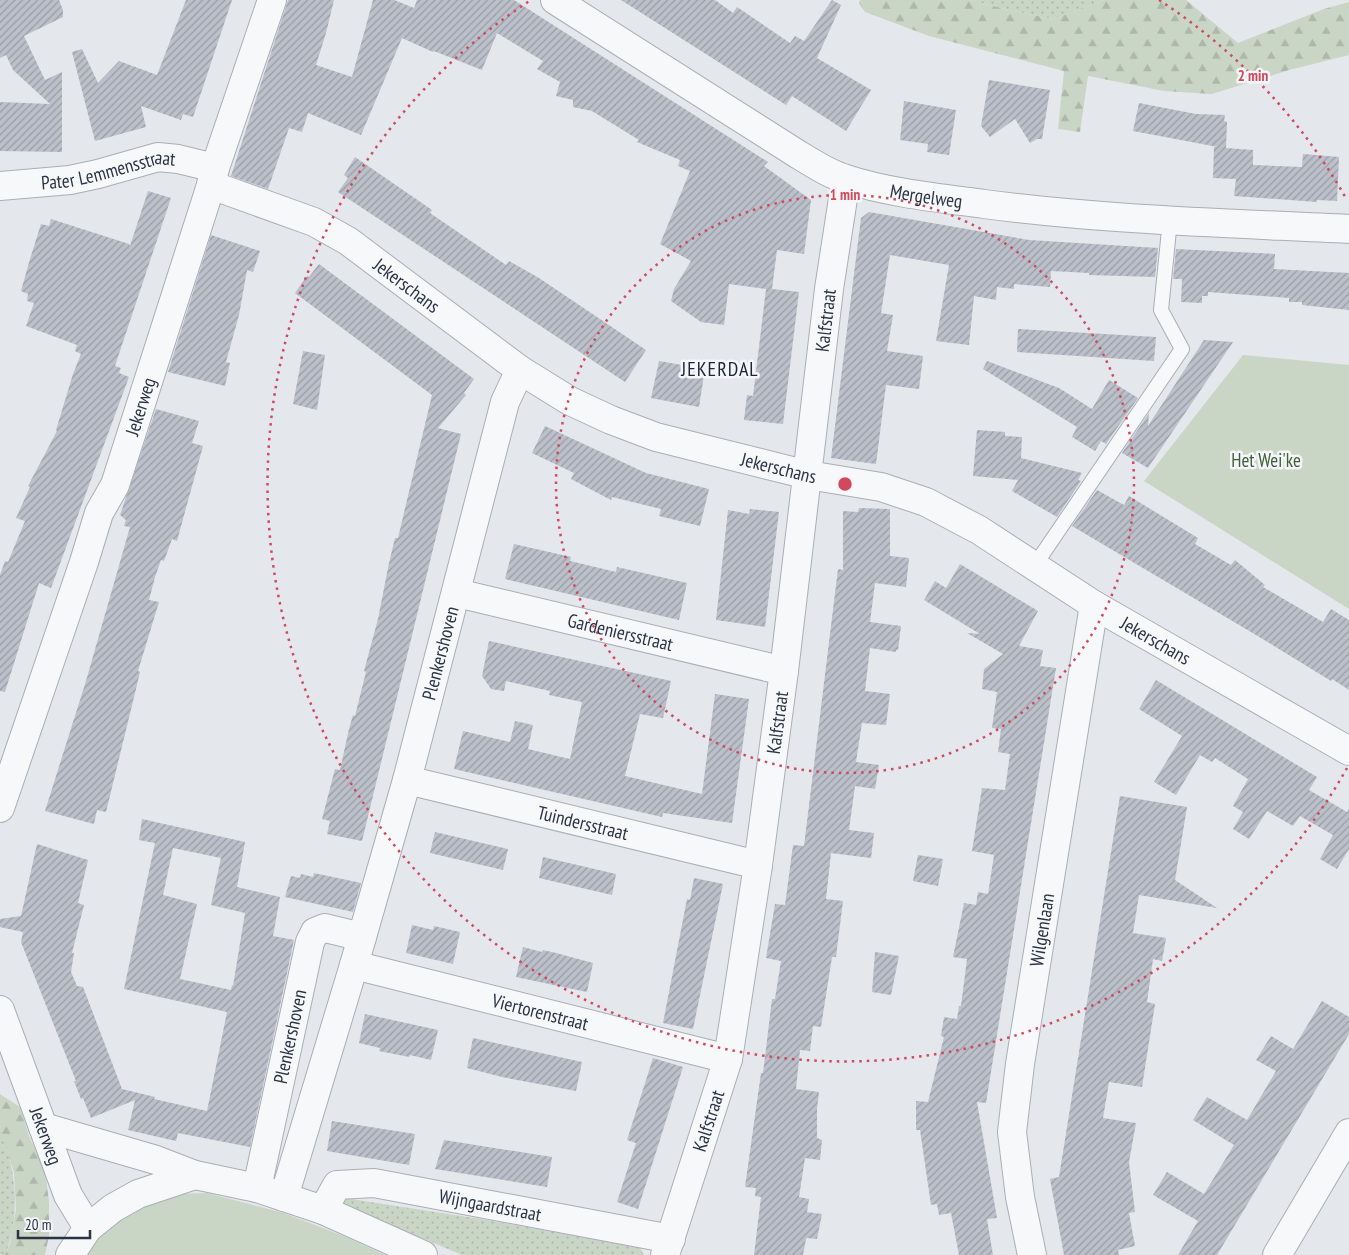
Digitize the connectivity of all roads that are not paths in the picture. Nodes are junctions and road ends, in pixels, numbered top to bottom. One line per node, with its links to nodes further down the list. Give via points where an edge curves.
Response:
1 (272, 0): 3 (street, Jekerweg)
2 (555, 0): 4 (street, Mergelweg, via 799,155)
3 (213, 176): 5 (street, Pater Lemmensstraat, via 178,159 158,157 70,180); 8 (street, Jekerschans, via 348,241); 16 (street, Jekerweg, via 115,485 99,513)
4 (846, 179): 6 (street, Mergelweg, via 933,198 1050,213); 9 (street, Kalfstraat)
5 (0, 186)
6 (1170, 220): 7 (street, Mergelweg); 10 (lane, via 1161,310 1182,349)
7 (1349, 229)
8 (520, 370): 9 (street, Jekerschans, via 570,402 656,437); 11 (street, Plenkershoven, via 505,402)
9 (808, 475): 10 (street, Jekerschans, via 881,487 926,502); 13 (street, Kalfstraat)
10 (1035, 565): 12 (street, Jekerschans)
11 (457, 593): 13 (street, Gardeniersstraat); 15 (street, Plenkershoven)
12 (1094, 605): 14 (street, Jekerschans); 32 (street, Wilgenlaan, via 1020,1064 1012,1132 1020,1197)
13 (784, 671): 17 (street, Kalfstraat)
14 (1349, 751)
15 (407, 780): 17 (street, Tuindersstraat); 18 (street, Plenkershoven)
16 (0, 808)
17 (758, 865): 21 (street, Kalfstraat)
18 (362, 936): 19 (street, Plenkershoven); 25 (street, Plenkershoven, via 325,928 315,932 310,942)
19 (354, 965): 21 (street, Viertorenstraat); 26 (street, Plenkershoven)
20 (0, 1010): 22 (street, Jekerweg)
21 (728, 1059): 29 (street, Kalfstraat)
22 (43, 1127): 24 (street); 28 (street, Jekerweg, via 68,1195)
23 (1349, 1134): 33 (street)
24 (196, 1175): 25 (street); 28 (street, via 138,1194)
25 (256, 1188): 26 (street)
26 (284, 1197): 27 (street)
27 (323, 1210): 29 (street, Wijngaardstraat, via 337,1185 374,1183); 31 (street)
28 (88, 1228): 30 (street)
29 (668, 1247)
30 (70, 1255)
31 (424, 1255)
32 (1032, 1255)
33 (1277, 1255)

